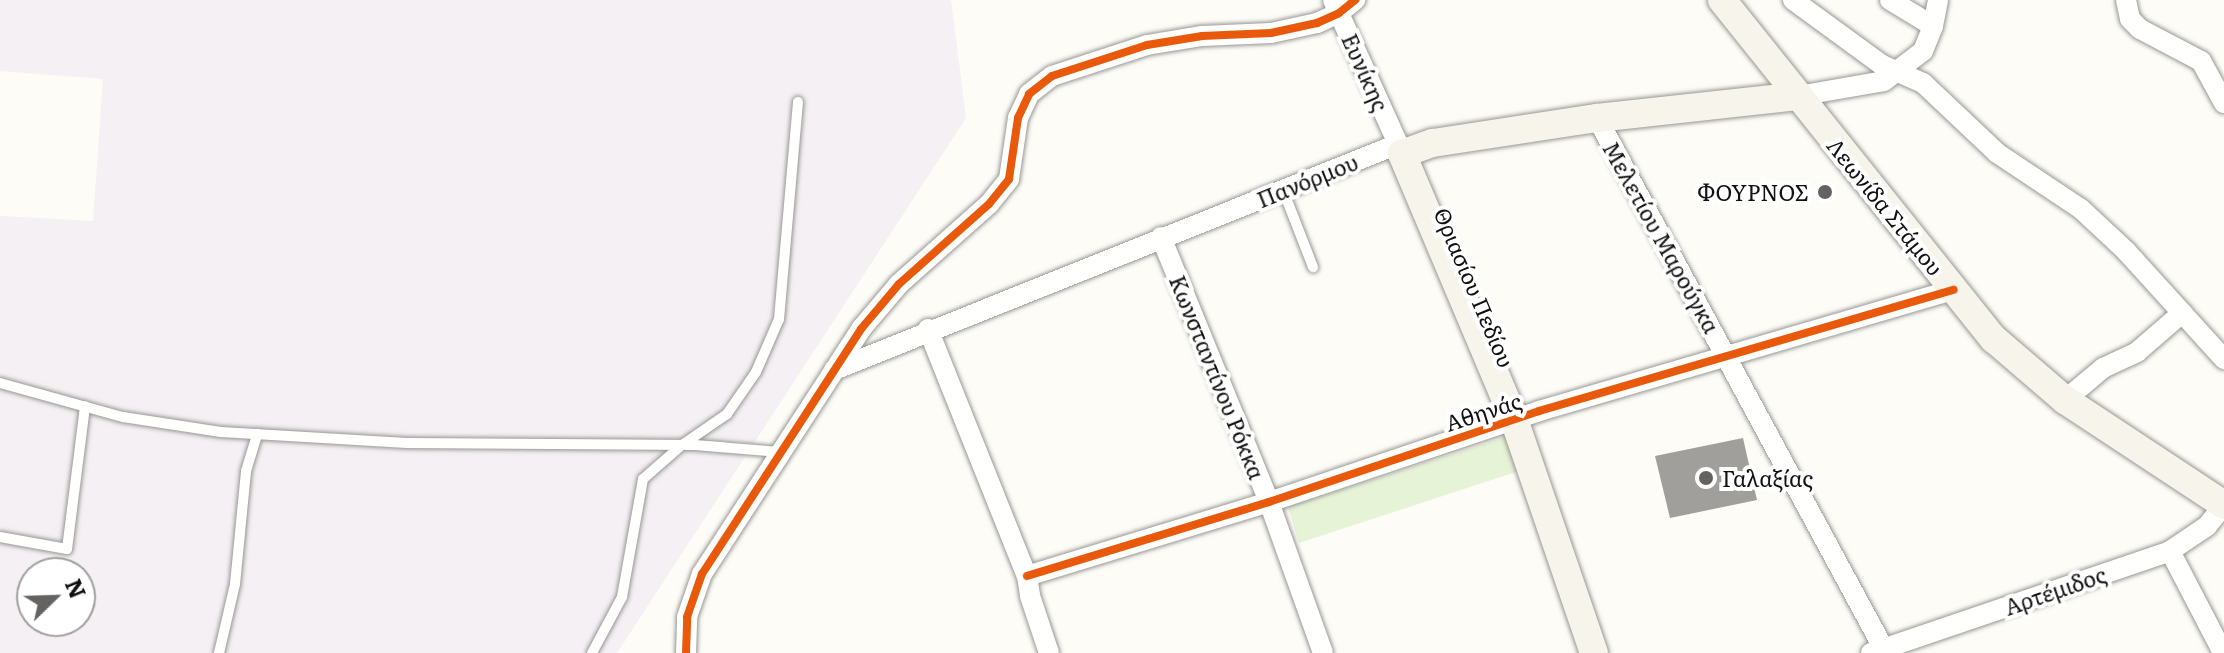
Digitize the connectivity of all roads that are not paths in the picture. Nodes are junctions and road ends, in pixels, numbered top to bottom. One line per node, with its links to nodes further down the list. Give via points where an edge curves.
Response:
1 (1793, 0): 8 (street)
2 (1890, 0): 7 (street)
3 (1938, 0): 7 (street)
4 (2126, 0): 11 (street, via 2130,19 2140,29 2201,61)
5 (1342, 4): 13 (street, Ευνίκης); 22 (street, via 1317,23 1271,33 1147,45 1052,76 1029,94 1018,118 1009,179 989,204 899,284)
6 (1733, 5): 9 (main road, Λεωνίδα Στάμου)
7 (1933, 26): 8 (street, via 1923,51)
8 (1897, 71): 9 (street, via 1884,81); 18 (street, via 1923,83 1997,153 2081,209)
9 (1798, 96): 12 (main road, Πανόρμου); 17 (main road, Λεωνίδα Στάμου)
10 (798, 102): 28 (lane, via 779,319 756,372 727,414)
11 (2224, 103)
12 (1597, 118): 13 (main road, Πανόρμου); 20 (street, Μελετίου Μαρούγκα)
13 (1405, 149): 14 (street, Πανόρμου); 26 (main road, Θριασίου Πεδίου)
14 (1283, 190): 15 (street, Πανόρμου); 16 (lane)
15 (1161, 237): 19 (street, Πανόρμου); 30 (street, Κωνσταντίνου Ρόκκα)
16 (1313, 267)
17 (1954, 290): 20 (street, Αθηνάς); 24 (main road, Λεωνίδα Στάμου, via 1994,339)
18 (2182, 313): 21 (street); 24 (street, via 2137,352 2103,368)
19 (928, 329): 22 (street, Πανόρμου); 34 (street)
20 (1726, 354): 26 (street, Αθηνάς); 35 (street, Μελετίου Μαρούγκα)
21 (2224, 359)
22 (833, 370): 29 (street)
23 (0, 383): 25 (lane)
24 (2065, 400): 31 (main road, Λεωνίδα Στάμου)
25 (85, 406): 27 (lane, via 123,417); 32 (lane, via 67,549)
26 (1521, 417): 30 (street, Αθηνάς); 41 (main road, Θριασίου Πεδίου); 42 (main road, Θριασίου Πεδίου)
27 (257, 434): 28 (lane, via 407,443); 36 (lane, via 246,471 235,584)
28 (682, 445): 29 (lane); 37 (lane, via 643,479 622,597)
29 (780, 452): 38 (street, via 702,574 687,617)
30 (1269, 502): 34 (street, Αθηνάς); 40 (street, Κωνσταντίνου Ρόκκα)
31 (2224, 505): 33 (street, Αρτέμιδος, via 2207,526)
32 (0, 537)
33 (2170, 551): 35 (street, Αρτέμιδος); 43 (street)
34 (1027, 576): 39 (street)
35 (1880, 651)
36 (219, 653)
37 (592, 653)
38 (686, 653)
39 (1049, 653)
40 (1323, 653)
41 (1594, 653)
42 (1611, 653)
43 (2223, 653)

